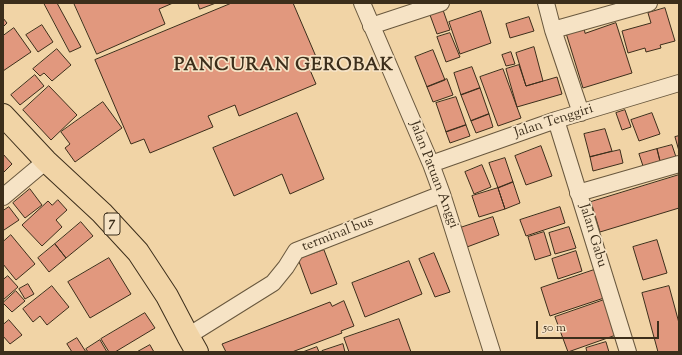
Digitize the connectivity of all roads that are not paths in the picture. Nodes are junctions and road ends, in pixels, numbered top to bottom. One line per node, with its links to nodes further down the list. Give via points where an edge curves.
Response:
1 (362, 3): 5 (street, Jalan Patuan Anggi)
2 (441, 3): 5 (street)
3 (546, 3): 6 (street)
4 (649, 3): 6 (street)
5 (371, 26): 12 (street, Jalan Patuan Anggi)
6 (553, 30): 8 (street)
7 (679, 83): 8 (street, Jalan Tenggiri)
8 (581, 113): 10 (street, Jalan Tenggiri)
9 (3, 115): 11 (highway, 7)
10 (556, 120): 12 (street, Jalan Tenggiri); 14 (street, Jalan Gabu)
11 (46, 161): 16 (street); 17 (highway, 7, via 102,213 138,252 167,296)
12 (431, 164): 15 (street, Jalan Patuan Anggi)
13 (679, 164): 14 (street)
14 (578, 193): 19 (street, Jalan Gabu)
15 (442, 194): 17 (street, terminal bus, via 296,251 273,283); 18 (street, Jalan Patuan Anggi)
16 (3, 198)
17 (192, 344)
18 (492, 352)
19 (628, 352)

